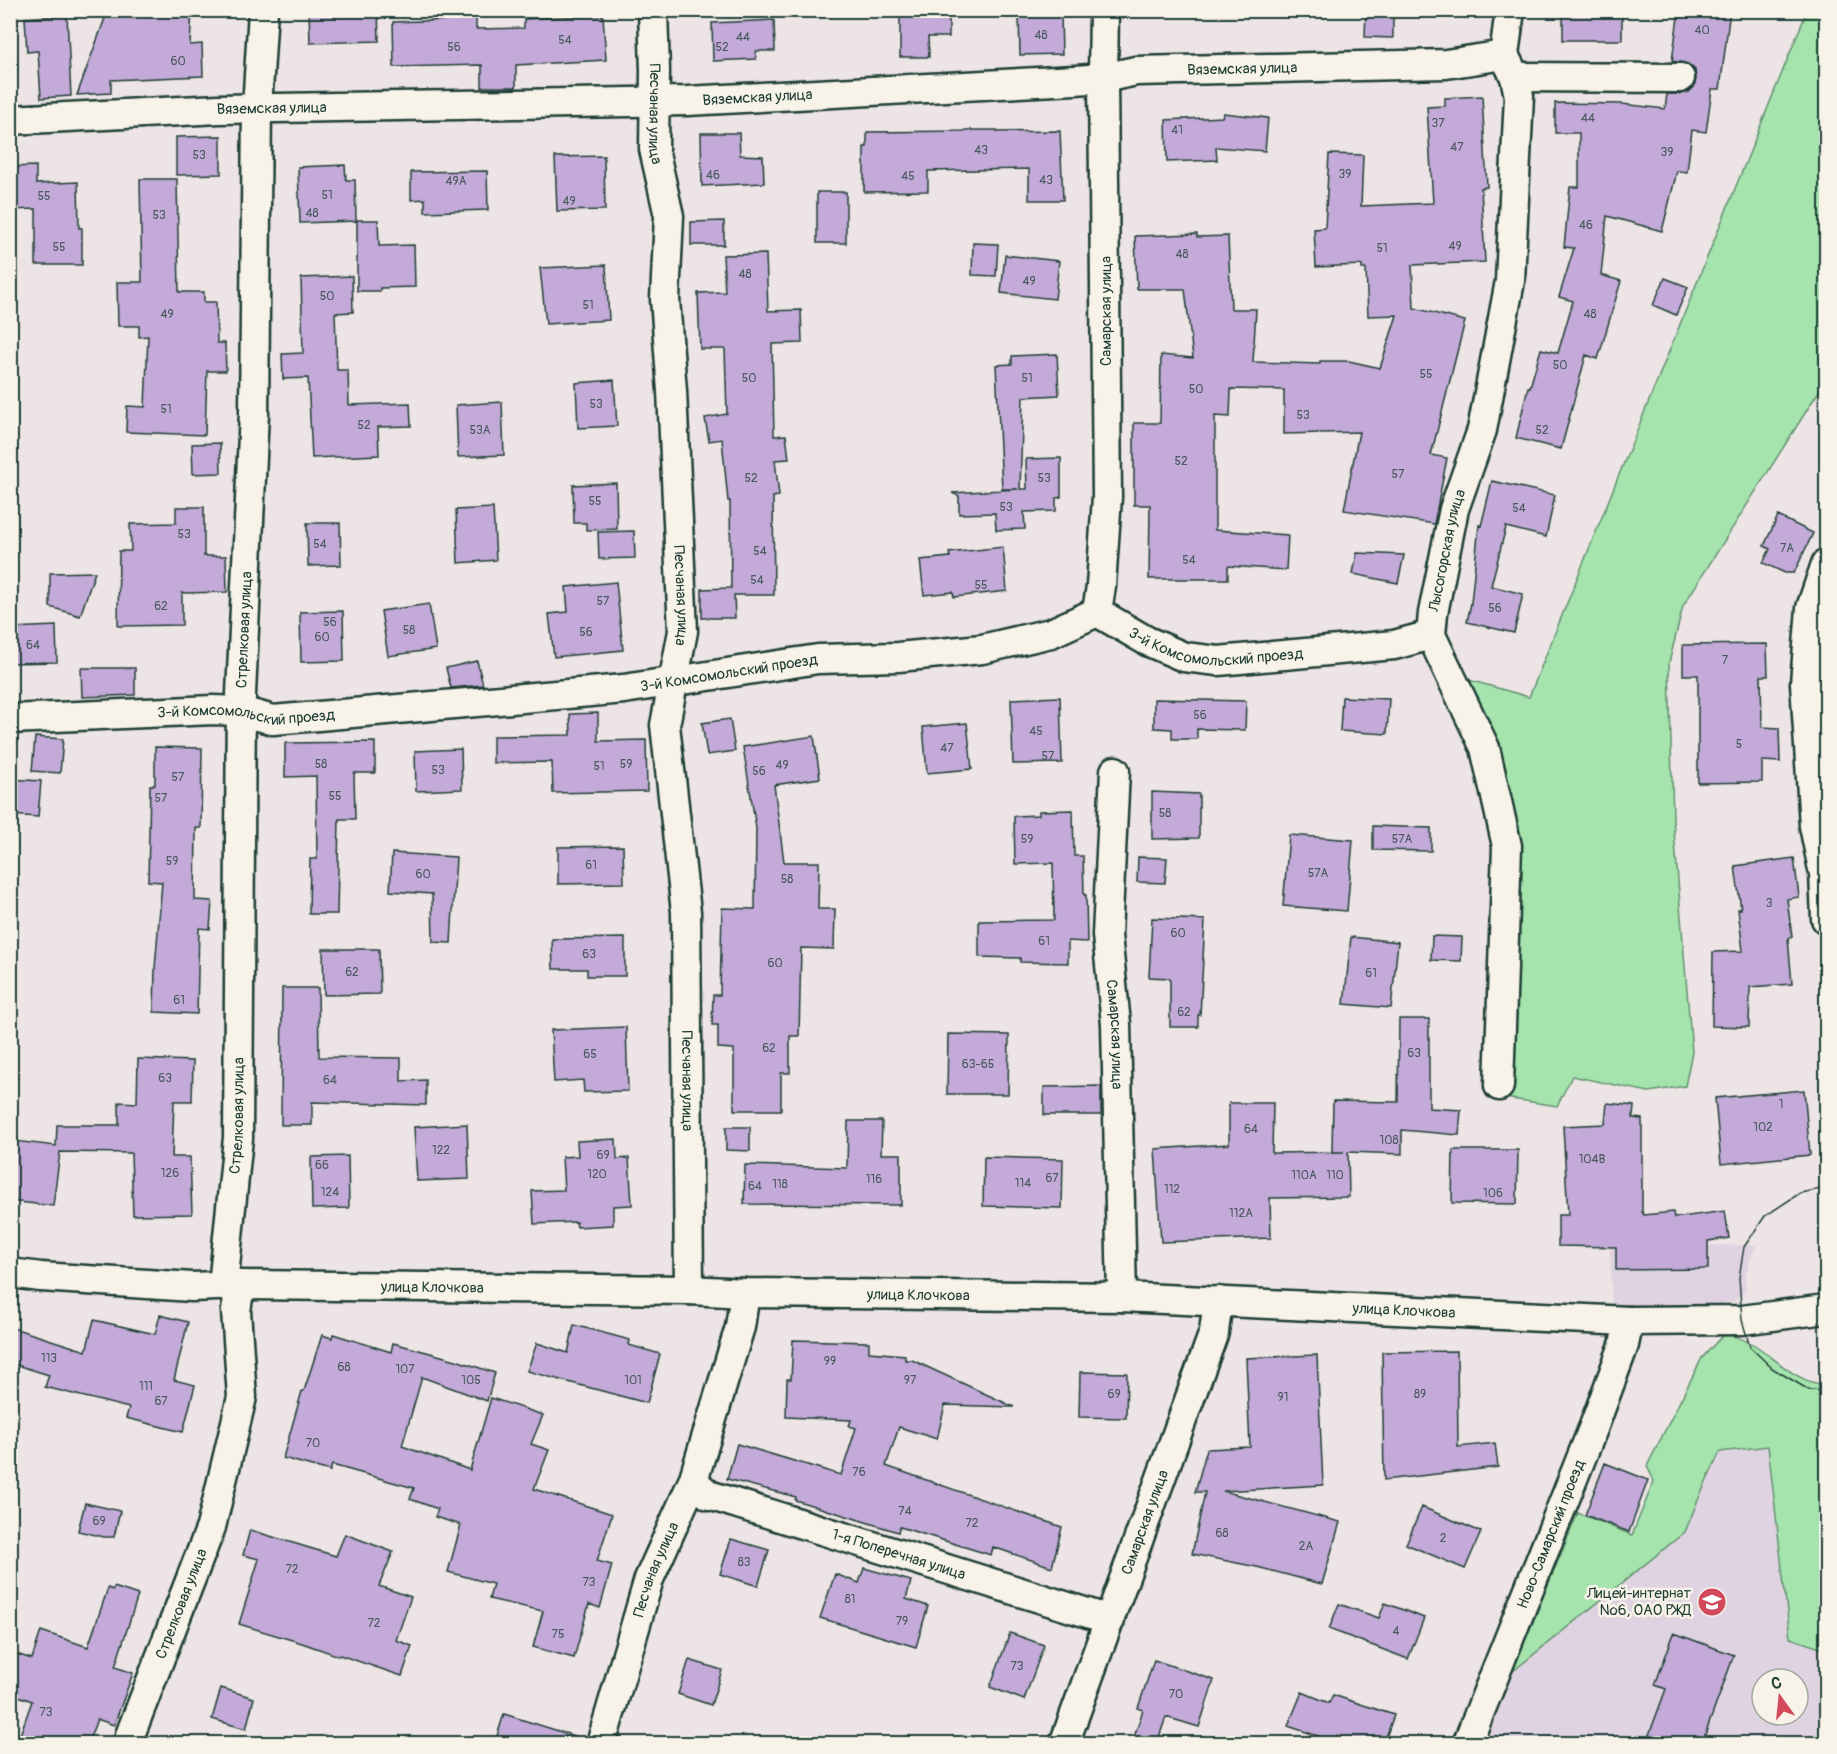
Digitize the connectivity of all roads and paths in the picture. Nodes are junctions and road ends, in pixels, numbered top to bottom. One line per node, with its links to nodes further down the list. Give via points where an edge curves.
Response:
1 (262, 10): 9 (street, Стрелковая улица)
2 (653, 10): 8 (street, Песчаная улица)
3 (1104, 10): 6 (street, Самарская улица)
4 (1510, 10): 5 (street, Лысогорская улица)
5 (1510, 66): 6 (street, Вяземская улица, via 1136,71); 7 (street, Вяземская улица); 13 (street, Лысогорская улица, via 1520,96 1510,281 1482,430 1454,509)
6 (1103, 78): 8 (street, Вяземская улица); 12 (street, Самарская улица, via 1107,497)
7 (1680, 78)
8 (653, 102): 9 (street, Вяземская улица); 14 (street, Песчаная улица, via 654,149 669,216 665,299 683,631)
9 (256, 108): 10 (street, Вяземская улица); 15 (street, Стрелковая улица, via 254,413)
10 (10, 120)
11 (1827, 564): 18 (street, via 1811,608 1805,683 1814,826)
12 (1097, 612): 13 (street, 3-й Комсомольский проезд, via 1184,657 1218,661 1394,645); 14 (street, 3-й Комсомольский проезд, via 1051,633 981,648 898,657 818,659)
13 (1431, 635): 20 (street, via 1485,748 1507,846)
14 (672, 681): 15 (street, 3-й Комсомольский проезд, via 624,689 273,720); 23 (street, Песчаная улица, via 665,725 686,912)
15 (242, 711): 16 (street, 3-й Комсомольский проезд); 22 (street, Стрелковая улица, via 238,1138)
16 (10, 718)
17 (1114, 771): 25 (street, Самарская улица, via 1107,935 1116,1024)
18 (1824, 853): 19 (street)
19 (1827, 919)
20 (1499, 1086)
21 (10, 1273): 22 (street, улица Клочкова, via 192,1287)
22 (232, 1286): 23 (street, улица Клочкова); 31 (street, Стрелковая улица, via 242,1397 214,1517)
23 (689, 1290): 24 (street, улица Клочкова)
24 (745, 1293): 25 (street, улица Клочкова); 29 (street, Песчаная улица, via 740,1327)
25 (1122, 1297): 26 (street, улица Клочкова)
26 (1218, 1301): 28 (street, улица Клочкова); 30 (street, Самарская улица, via 1214,1332)
27 (1827, 1309): 28 (street, улица Клочкова, via 1742,1320)
28 (1629, 1322): 34 (street, Ново-Самарский проезд, via 1598,1416)
29 (693, 1481): 30 (street, 1-я Поперечная улица, via 709,1495); 32 (street, Песчаная улица, via 649,1579)
30 (1110, 1620): 33 (street, Самарская улица)
31 (129, 1743)
32 (601, 1743)
33 (1064, 1743)
34 (1467, 1743)

